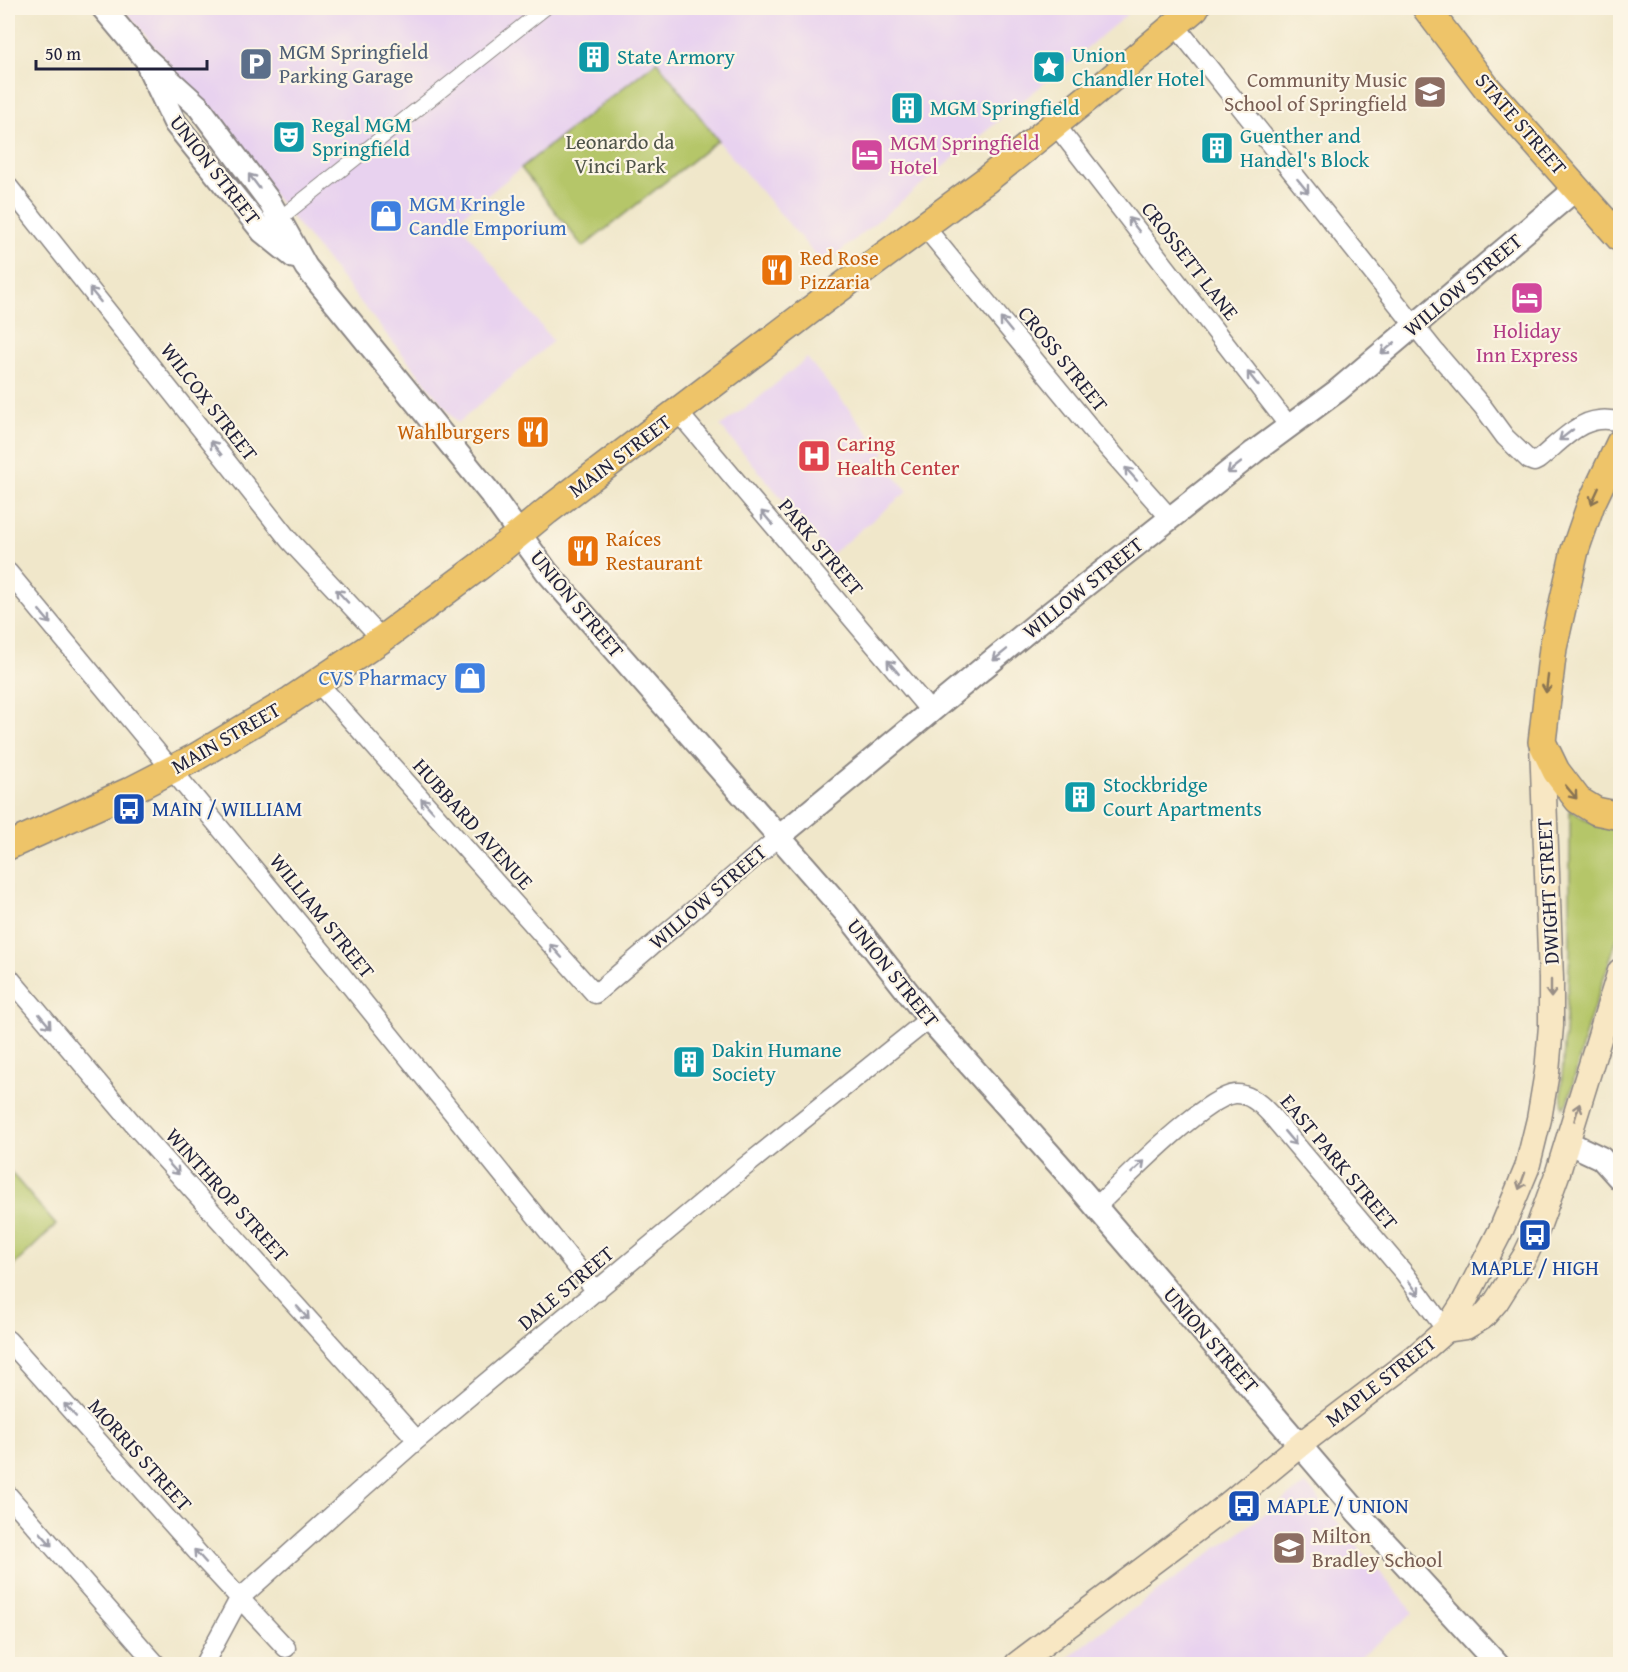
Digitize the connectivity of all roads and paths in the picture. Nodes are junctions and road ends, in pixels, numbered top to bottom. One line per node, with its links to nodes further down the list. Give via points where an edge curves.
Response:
1 (103, 8): 6 (street, UNION STREET)
2 (545, 8): 10 (street)
3 (1195, 8): 5 (main road, MAIN STREET)
4 (1426, 8): 9 (main road, STATE STREET, via 1487,88)
5 (1175, 25): 7 (main road, MAIN STREET); 14 (street, one-way to 14)
6 (144, 57): 10 (street, UNION STREET, one-way to 6, via 199,107); 13 (street, UNION STREET, via 175,123 263,231)
7 (1055, 124): 11 (main road, MAIN STREET); 17 (street, CROSSETT LANE, one-way to 7)
8 (8, 186): 22 (street, WILCOX STREET, one-way to 8, via 289,540)
9 (1577, 188): 12 (main road, STATE STREET); 14 (street, WILLOW STREET)
10 (279, 219): 13 (street, UNION STREET)
11 (924, 226): 15 (main road, MAIN STREET); 19 (street, CROSS STREET, one-way to 11)
12 (1620, 238)
13 (306, 267): 20 (street, UNION STREET)
14 (1415, 326): 16 (street, one-way to 14, via 1603,419 1581,425 1538,460 1529,460 1505,437); 17 (street, WILLOW STREET, one-way to 17)
15 (678, 412): 20 (main road, MAIN STREET); 24 (street, PARK STREET, one-way to 15)
16 (1620, 422)
17 (1289, 426): 19 (street, WILLOW STREET, one-way to 19)
18 (1620, 443): 25 (main road, DWIGHT STREET, one-way to 25, via 1591,504 1572,559 1553,648)
19 (1170, 518): 24 (street, WILLOW STREET, one-way to 24)
20 (519, 534): 22 (main road, MAIN STREET); 28 (street, UNION STREET, via 547,572)
21 (8, 572): 26 (street, WILLIAM STREET, one-way to 26)
22 (382, 639): 23 (main road, MAIN STREET)
23 (318, 683): 26 (main road, MAIN STREET); 32 (street, HUBBARD AVENUE, one-way to 23)
24 (938, 705): 28 (street, WILLOW STREET)
25 (1542, 742): 27 (main road, one-way to 27, via 1556,771 1578,800 1596,811); 38 (main road, DWIGHT STREET, one-way to 38, via 1551,980 1544,1095 1534,1144 1516,1198 1484,1265)
26 (172, 770): 29 (main road, MAIN STREET); 37 (street, WILLIAM STREET)
27 (1620, 816)
28 (780, 836): 32 (street, WILLOW STREET); 33 (street, UNION STREET)
29 (8, 846)
30 (1620, 971): 34 (main road, MAPLE STREET, one-way to 30)
31 (8, 976): 40 (street, WINTHROP STREET, one-way to 40, via 128,1117)
32 (595, 994)
33 (929, 1019): 36 (street, UNION STREET); 37 (street, DALE STREET)
34 (1567, 1143): 35 (street, via 1601,1158); 38 (main road, MAPLE STREET, via 1536,1233 1510,1281 1483,1317 1466,1327)
35 (1620, 1179)
36 (1096, 1207): 38 (street, EAST PARK STREET, one-way to 38, via 1182,1126 1219,1098 1236,1094 1254,1099 1405,1274); 41 (street, UNION STREET)
37 (597, 1292): 40 (street, DALE STREET)
38 (1446, 1330): 41 (main road, MAPLE STREET, via 1379,1387)
39 (8, 1340): 43 (street, MORRIS STREET, one-way to 39)
40 (417, 1440): 43 (street, DALE STREET)
41 (1300, 1444): 47 (main road, MAPLE STREET, via 1214,1516); 48 (street, UNION STREET)
42 (8, 1495): 45 (street, one-way to 45)
43 (239, 1599): 44 (street, MORRIS STREET); 46 (street)
44 (286, 1648)
45 (156, 1665)
46 (204, 1665)
47 (1017, 1665)
48 (1497, 1665)

